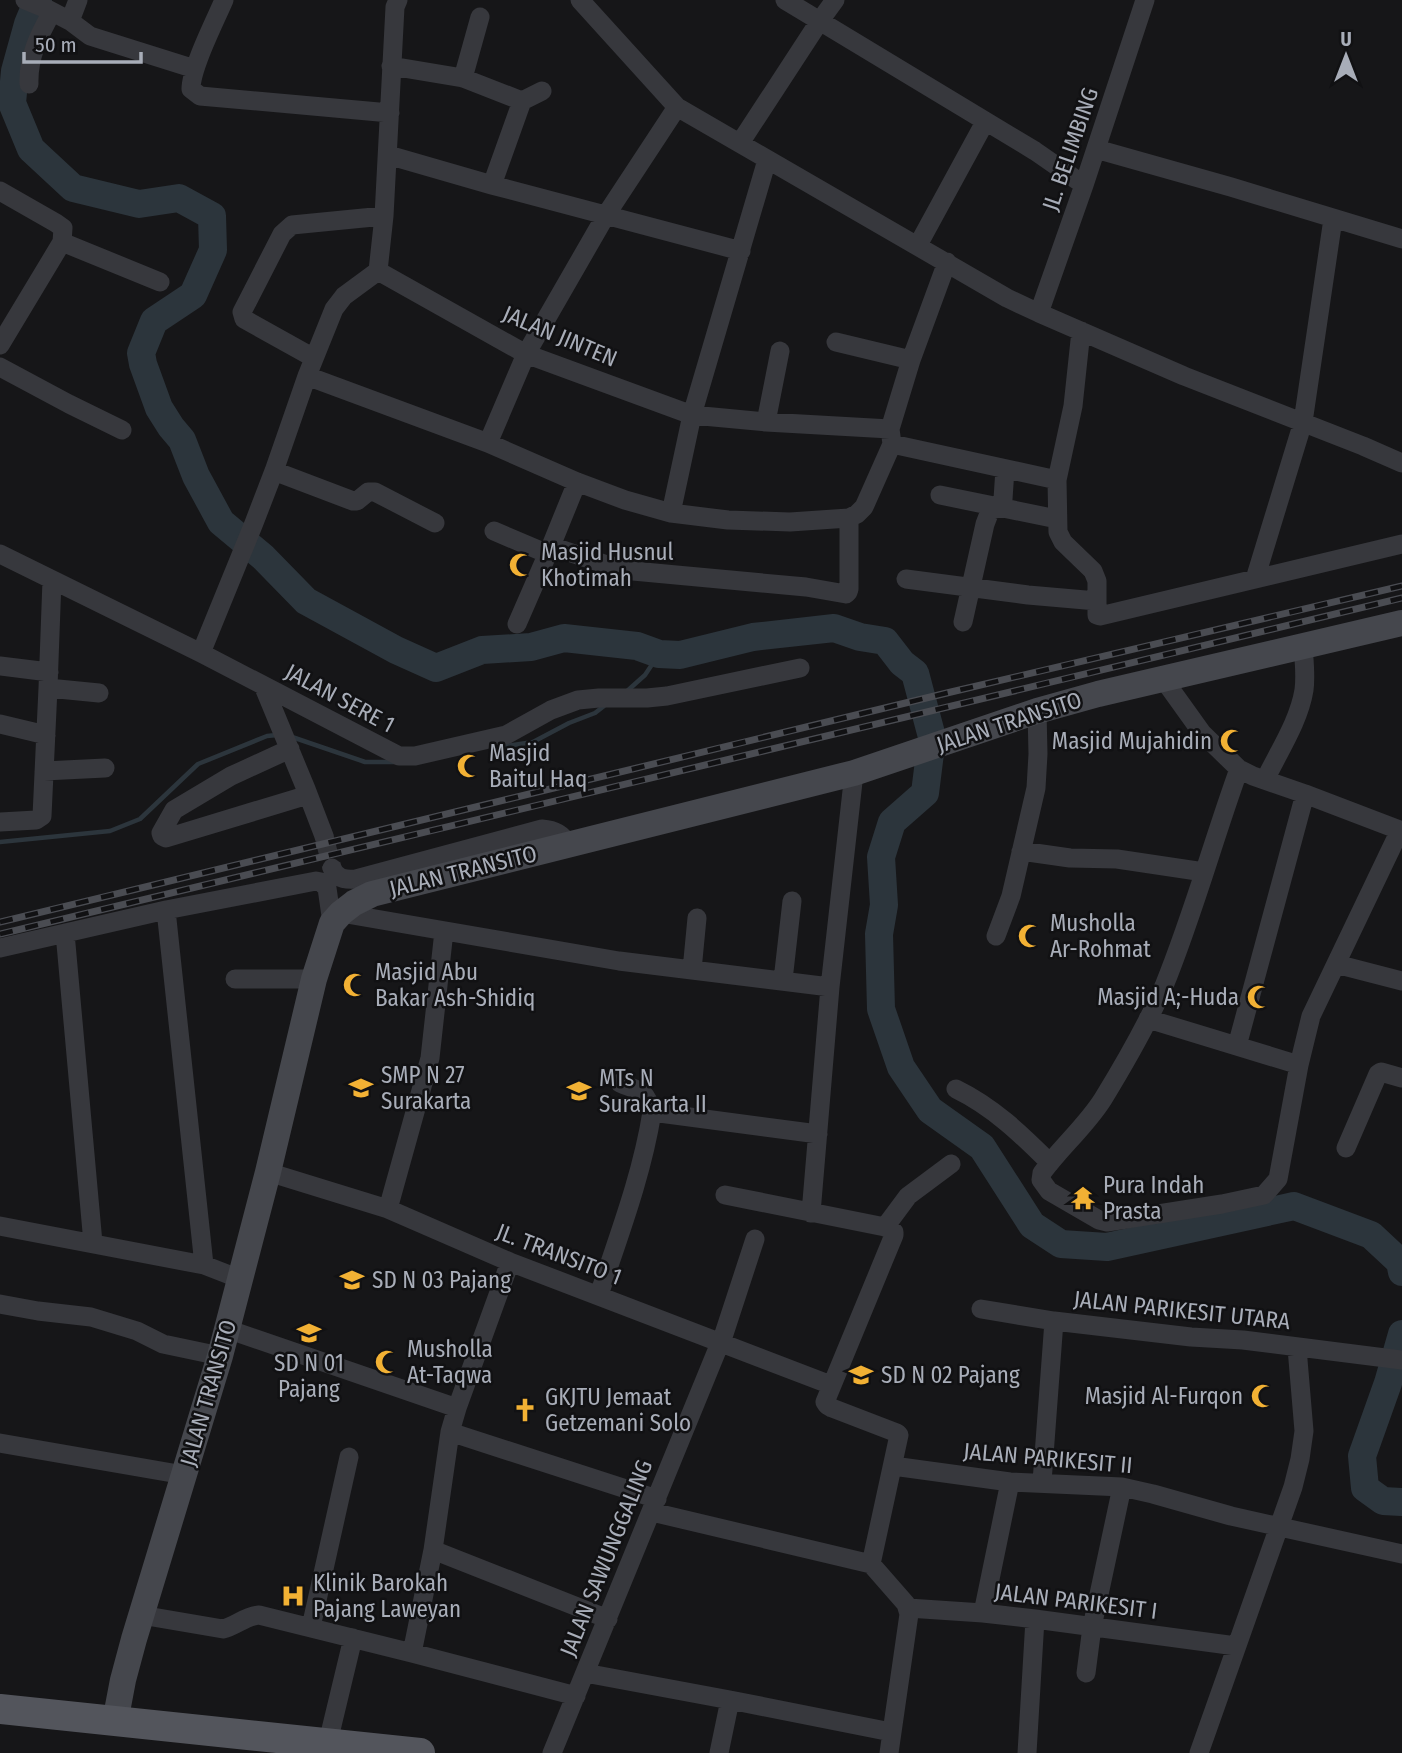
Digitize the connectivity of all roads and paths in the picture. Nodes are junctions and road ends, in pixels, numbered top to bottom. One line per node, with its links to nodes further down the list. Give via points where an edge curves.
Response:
1 (25, 0): 9 (street)
2 (78, 0): 9 (street)
3 (224, 0): 13 (street)
4 (580, 0): 18 (street)
5 (785, 0): 11 (street)
6 (835, 0): 11 (street)
7 (1145, 0): 22 (street, JL. BELIMBING)
8 (391, 2): 12 (street)
9 (56, 14): 13 (street, via 90,36); 15 (street, via 34,48)
10 (480, 18): 14 (street)
11 (819, 22): 20 (street); 21 (street)
12 (391, 66): 14 (street); 19 (street)
13 (195, 69): 19 (street, via 191,89 200,96)
14 (463, 78): 17 (street)
15 (29, 85)
16 (542, 92): 17 (street)
17 (522, 101): 25 (street)
18 (677, 107): 21 (street); 28 (street)
19 (390, 113): 23 (street)
20 (985, 122): 26 (street); 33 (street)
21 (740, 143): 24 (street)
22 (1096, 149): 26 (street, JL. BELIMBING); 30 (street)
23 (388, 155): 25 (street); 29 (street)
24 (767, 160): 33 (street); 34 (street)
25 (492, 185): 28 (street)
26 (1084, 185): 38 (street, JL. BELIMBING)
27 (0, 191): 32 (street, via 61,226)
28 (606, 215): 34 (street); 43 (street)
29 (384, 216): 36 (street); 46 (street, via 292,225 282,234 242,312 244,319)
30 (1333, 219): 31 (street); 49 (street)
31 (1402, 239)
32 (62, 242): 37 (street); 41 (street)
33 (918, 245): 35 (street)
34 (741, 251): 47 (street)
35 (947, 262): 38 (street); 44 (street)
36 (378, 271): 43 (street, JALAN JINTEN); 46 (street, via 334,309)
37 (160, 282)
38 (1039, 313): 39 (street)
39 (1081, 331): 49 (street); 56 (street, via 1073,406)
40 (836, 342): 44 (street)
41 (0, 345)
42 (779, 352): 48 (street)
43 (526, 354): 47 (street, JALAN JINTEN); 52 (street)
44 (911, 359): 51 (street)
45 (0, 367): 50 (street)
46 (310, 367): 52 (street); 55 (street)
47 (692, 415): 48 (street, JALAN JINTEN); 60 (street)
48 (766, 422): 51 (street, JALAN JINTEN)
49 (1303, 422): 53 (street); 69 (street)
50 (122, 430)
51 (891, 437): 54 (street, JALAN JINTEN); 61 (street, via 864,507)
52 (488, 443): 57 (street)
53 (1402, 463)
54 (1005, 469): 56 (street, JALAN JINTEN); 59 (street)
55 (274, 471): 63 (street, via 357,501 376,492); 77 (street)
56 (1057, 480): 62 (street)
57 (577, 482): 60 (street); 66 (street)
58 (940, 495): 59 (street)
59 (1000, 507): 62 (street); 71 (street, via 987,517)
60 (671, 513): 61 (street, via 790,522)
61 (849, 518): 66 (street, via 846,594 633,571)
62 (1057, 519): 72 (street, via 1063,542 1093,571)
63 (435, 523)
64 (495, 531): 66 (street)
65 (1402, 544): 69 (street)
66 (550, 550): 75 (street)
67 (0, 554): 70 (street, JALAN SERE 1)
68 (906, 579): 71 (street)
69 (1255, 579): 72 (street, via 1100,616)
70 (52, 580): 77 (street, JALAN SERE 1); 80 (street)
71 (970, 587): 72 (street); 73 (street)
72 (1097, 601)
73 (963, 622)
74 (1402, 623): 76 (main road, JALAN TRANSITO)
75 (517, 624)
76 (1303, 646): 81 (main road, JALAN TRANSITO); 92 (street, via 1301,702)
77 (201, 653): 82 (street, JALAN SERE 1)
78 (0, 666): 80 (street)
79 (800, 668): 82 (street, JALAN SERE 1, via 667,696 578,700 506,736 407,756)
80 (48, 680): 83 (street); 86 (street)
81 (1164, 680): 84 (main road, JALAN TRANSITO); 89 (street, via 1202,733)
82 (263, 685): 87 (street)
83 (99, 693)
84 (1037, 711): 91 (main road, JALAN TRANSITO); 99 (street, via 1036,788)
85 (0, 724): 86 (street)
86 (46, 735): 90 (street)
87 (286, 742): 94 (street); 94 (street, via 174,810 162,836)
88 (105, 768): 90 (street)
89 (1239, 769): 92 (street); 101 (street)
90 (44, 771): 95 (street, via 40,818)
91 (854, 774): 98 (main road, JALAN TRANSITO); 116 (street)
92 (1265, 780): 93 (street)
93 (1306, 794): 96 (street); 118 (street)
94 (308, 795): 97 (street)
95 (0, 822)
96 (1401, 831): 110 (street)
97 (324, 836)
98 (569, 845): 100 (street, via 559,833 542,829 356,879 341,878); 104 (main road, JALAN TRANSITO, via 372,894)
99 (1021, 851): 101 (street); 108 (street)
100 (332, 868)
101 (1205, 872): 117 (street)
102 (792, 901): 114 (street)
103 (166, 910): 104 (street, via 316,881 327,888); 107 (street); 137 (street)
104 (337, 918): 106 (street); 113 (main road, JALAN TRANSITO)
105 (697, 918): 111 (street)
106 (444, 931): 111 (street); 130 (street, via 430,1058)
107 (65, 933): 109 (street); 135 (street)
108 (996, 936)
109 (0, 948)
110 (1336, 964): 115 (street); 119 (street, via 1311,1016)
111 (692, 970): 114 (street)
112 (234, 979): 113 (street)
113 (313, 979): 128 (main road, JALAN TRANSITO)
114 (783, 980): 116 (street)
115 (1402, 981)
116 (830, 987): 124 (street)
117 (1148, 1019): 118 (street); 126 (street, via 1102,1100)
118 (1237, 1046): 119 (street)
119 (1299, 1065): 126 (street, via 1278,1179 1264,1195 1107,1222 1049,1191 1041,1177)
120 (1402, 1078): 125 (street, via 1378,1074)
121 (620, 1083): 123 (street, via 644,1093)
122 (956, 1089): 126 (street, via 989,1107)
123 (652, 1112): 124 (street); 139 (street, via 634,1191)
124 (818, 1134): 131 (street)
125 (1346, 1148)
126 (1050, 1163)
127 (951, 1164): 133 (street, via 908,1196)
128 (268, 1172): 130 (street, JL. TRANSITO 1); 138 (main road, JALAN TRANSITO)
129 (724, 1195): 131 (street)
130 (388, 1209): 136 (street, JL. TRANSITO 1)
131 (811, 1213): 133 (street)
132 (0, 1226): 135 (street)
133 (885, 1227): 148 (street, via 894,1235)
134 (755, 1239): 144 (street, JALAN SAWUNGGALING)
135 (93, 1243): 137 (street)
136 (510, 1262): 139 (street, JL. TRANSITO 1); 149 (street)
137 (204, 1265): 138 (street)
138 (240, 1279): 143 (main road, JALAN TRANSITO)
139 (598, 1295): 144 (street, JL. TRANSITO 1)
140 (0, 1304): 146 (street, via 98,1318 163,1344)
141 (981, 1309): 142 (street, JALAN PARIKESIT UTARA)
142 (1055, 1321): 145 (street, JALAN PARIKESIT UTARA); 156 (street)
143 (227, 1329): 146 (main road, JALAN TRANSITO); 149 (street)
144 (720, 1343): 148 (street, JL. TRANSITO 1); 158 (street, JALAN SAWUNGGALING)
145 (1297, 1348): 147 (street, JALAN PARIKESIT UTARA); 159 (street, via 1304,1431)
146 (220, 1356): 154 (main road, JALAN TRANSITO)
147 (1402, 1360)
148 (831, 1385): 153 (street, via 827,1405 899,1435)
149 (457, 1408): 150 (street)
150 (450, 1432): 158 (street); 160 (street)
151 (0, 1443): 154 (street)
152 (349, 1457): 168 (street)
153 (893, 1466): 155 (street, JALAN PARIKESIT II); 162 (street)
154 (184, 1475): 165 (main road, JALAN TRANSITO)
155 (1010, 1482): 156 (street, JALAN PARIKESIT II); 164 (street)
156 (1042, 1482): 157 (street, JALAN PARIKESIT II)
157 (1122, 1487): 159 (street, JALAN PARIKESIT II); 169 (street)
158 (655, 1505): 162 (street); 166 (street, JALAN SAWUNGGALING)
159 (1279, 1526): 161 (street, JALAN PARIKESIT II); 171 (street)
160 (433, 1550): 166 (street); 172 (street)
161 (1402, 1554)
162 (871, 1564): 163 (street)
163 (908, 1608): 164 (street, JALAN PARIKESIT I); 179 (street)
164 (983, 1613): 167 (street, JALAN PARIKESIT I)
165 (141, 1615): 168 (street, via 223,1629 259,1615); 178 (main road, JALAN TRANSITO)
166 (608, 1619): 173 (street, JALAN SAWUNGGALING)
167 (1035, 1619): 169 (street, JALAN PARIKESIT I); 186 (street)
168 (311, 1627): 170 (street)
169 (1092, 1627): 171 (street, JALAN PARIKESIT I); 174 (street)
170 (353, 1638): 172 (street); 180 (street)
171 (1236, 1646): 187 (street)
172 (412, 1653): 175 (street)
173 (585, 1673): 175 (street, JALAN SAWUNGGALING); 176 (street)
174 (1086, 1673)
175 (576, 1696): 183 (street, JALAN SAWUNGGALING)
176 (730, 1699): 179 (street); 184 (street)
177 (0, 1709): 178 (main road)
178 (115, 1722): 181 (main road)
179 (891, 1732): 185 (street)
180 (328, 1742): 181 (main road); 182 (main road)
181 (254, 1745)
182 (419, 1753)
183 (552, 1753)
184 (719, 1753)
185 (889, 1753)
186 (1027, 1753)
187 (1199, 1753)

